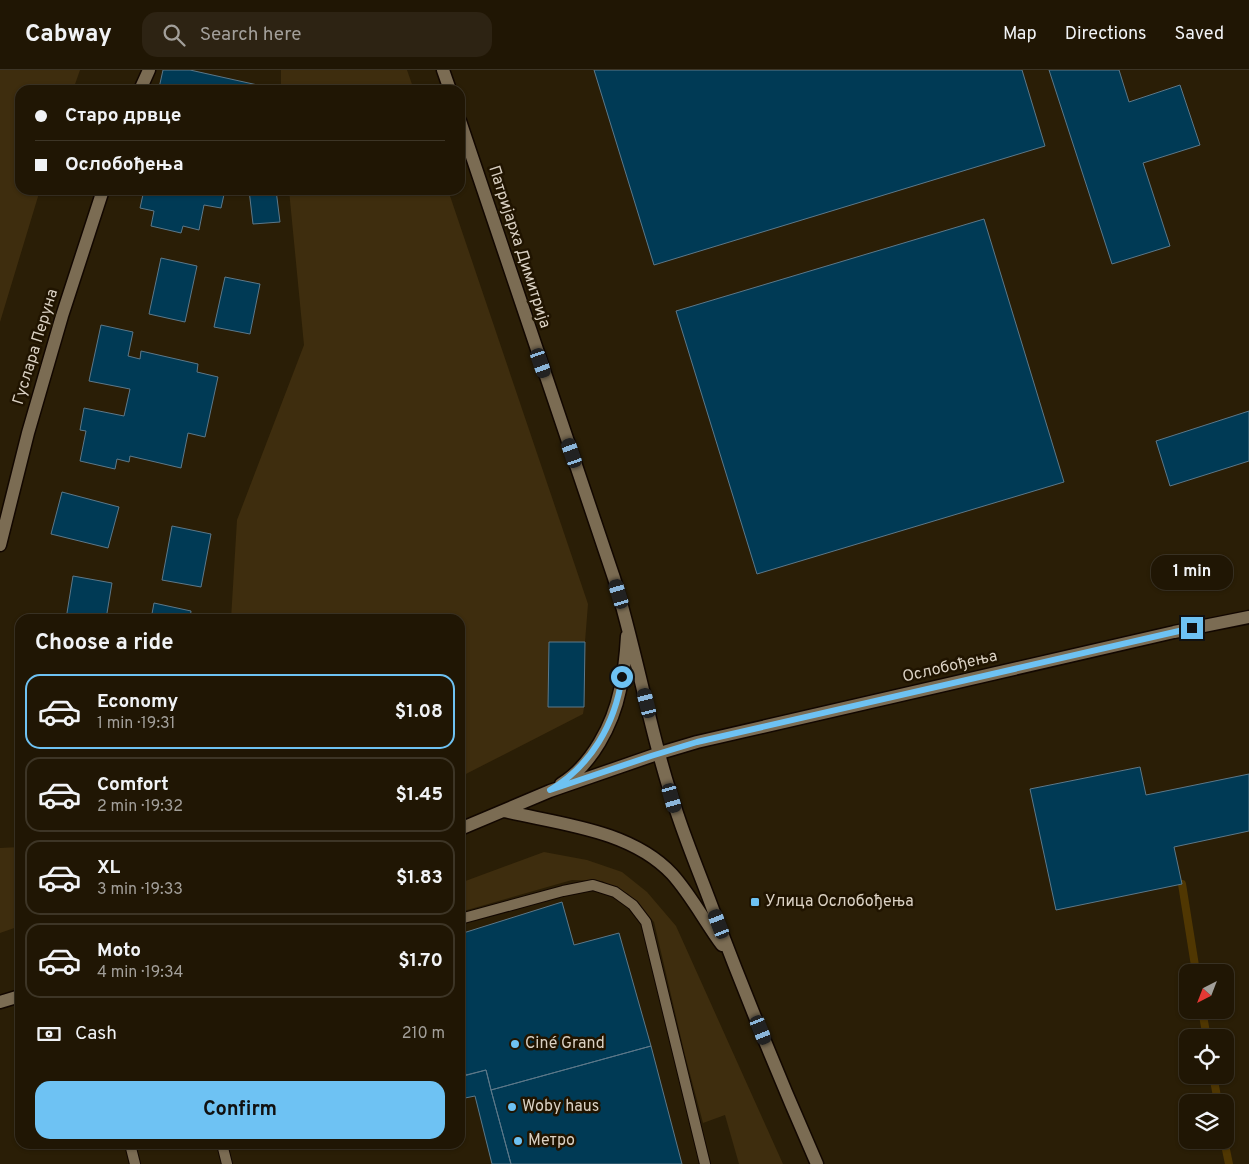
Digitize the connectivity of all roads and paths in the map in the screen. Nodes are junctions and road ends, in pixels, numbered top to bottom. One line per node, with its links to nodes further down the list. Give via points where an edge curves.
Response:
1 (149, 70): 3 (main road)
2 (443, 70): 4 (main road)
3 (142, 85)
4 (448, 85)
5 (465, 136): 9 (main road, Патријарха Димитрија)
6 (101, 195): 7 (main road, Гуслара Перуна, via 28,433)
7 (0, 545)
8 (1249, 617): 10 (main road, Ослобођења, via 697,742)
9 (628, 624): 10 (main road, Патријарха Димитрија); 11 (main road, via 620,690 608,725 582,766 567,781)
10 (660, 754): 11 (main road); 15 (main road, Патријарха Димитрија, via 677,815)
11 (550, 790): 12 (main road)
12 (504, 811): 13 (main road); 15 (main road, via 596,832 635,846 654,858 672,874)
13 (465, 827)
14 (465, 918): 22 (lane, via 593,886 616,892 633,905 646,922)
15 (732, 958): 23 (main road)
16 (15, 998): 17 (main road)
17 (0, 1002)
18 (131, 1149): 20 (lane)
19 (224, 1149): 21 (lane)
20 (135, 1164)
21 (228, 1164)
22 (705, 1164)
23 (817, 1164)

